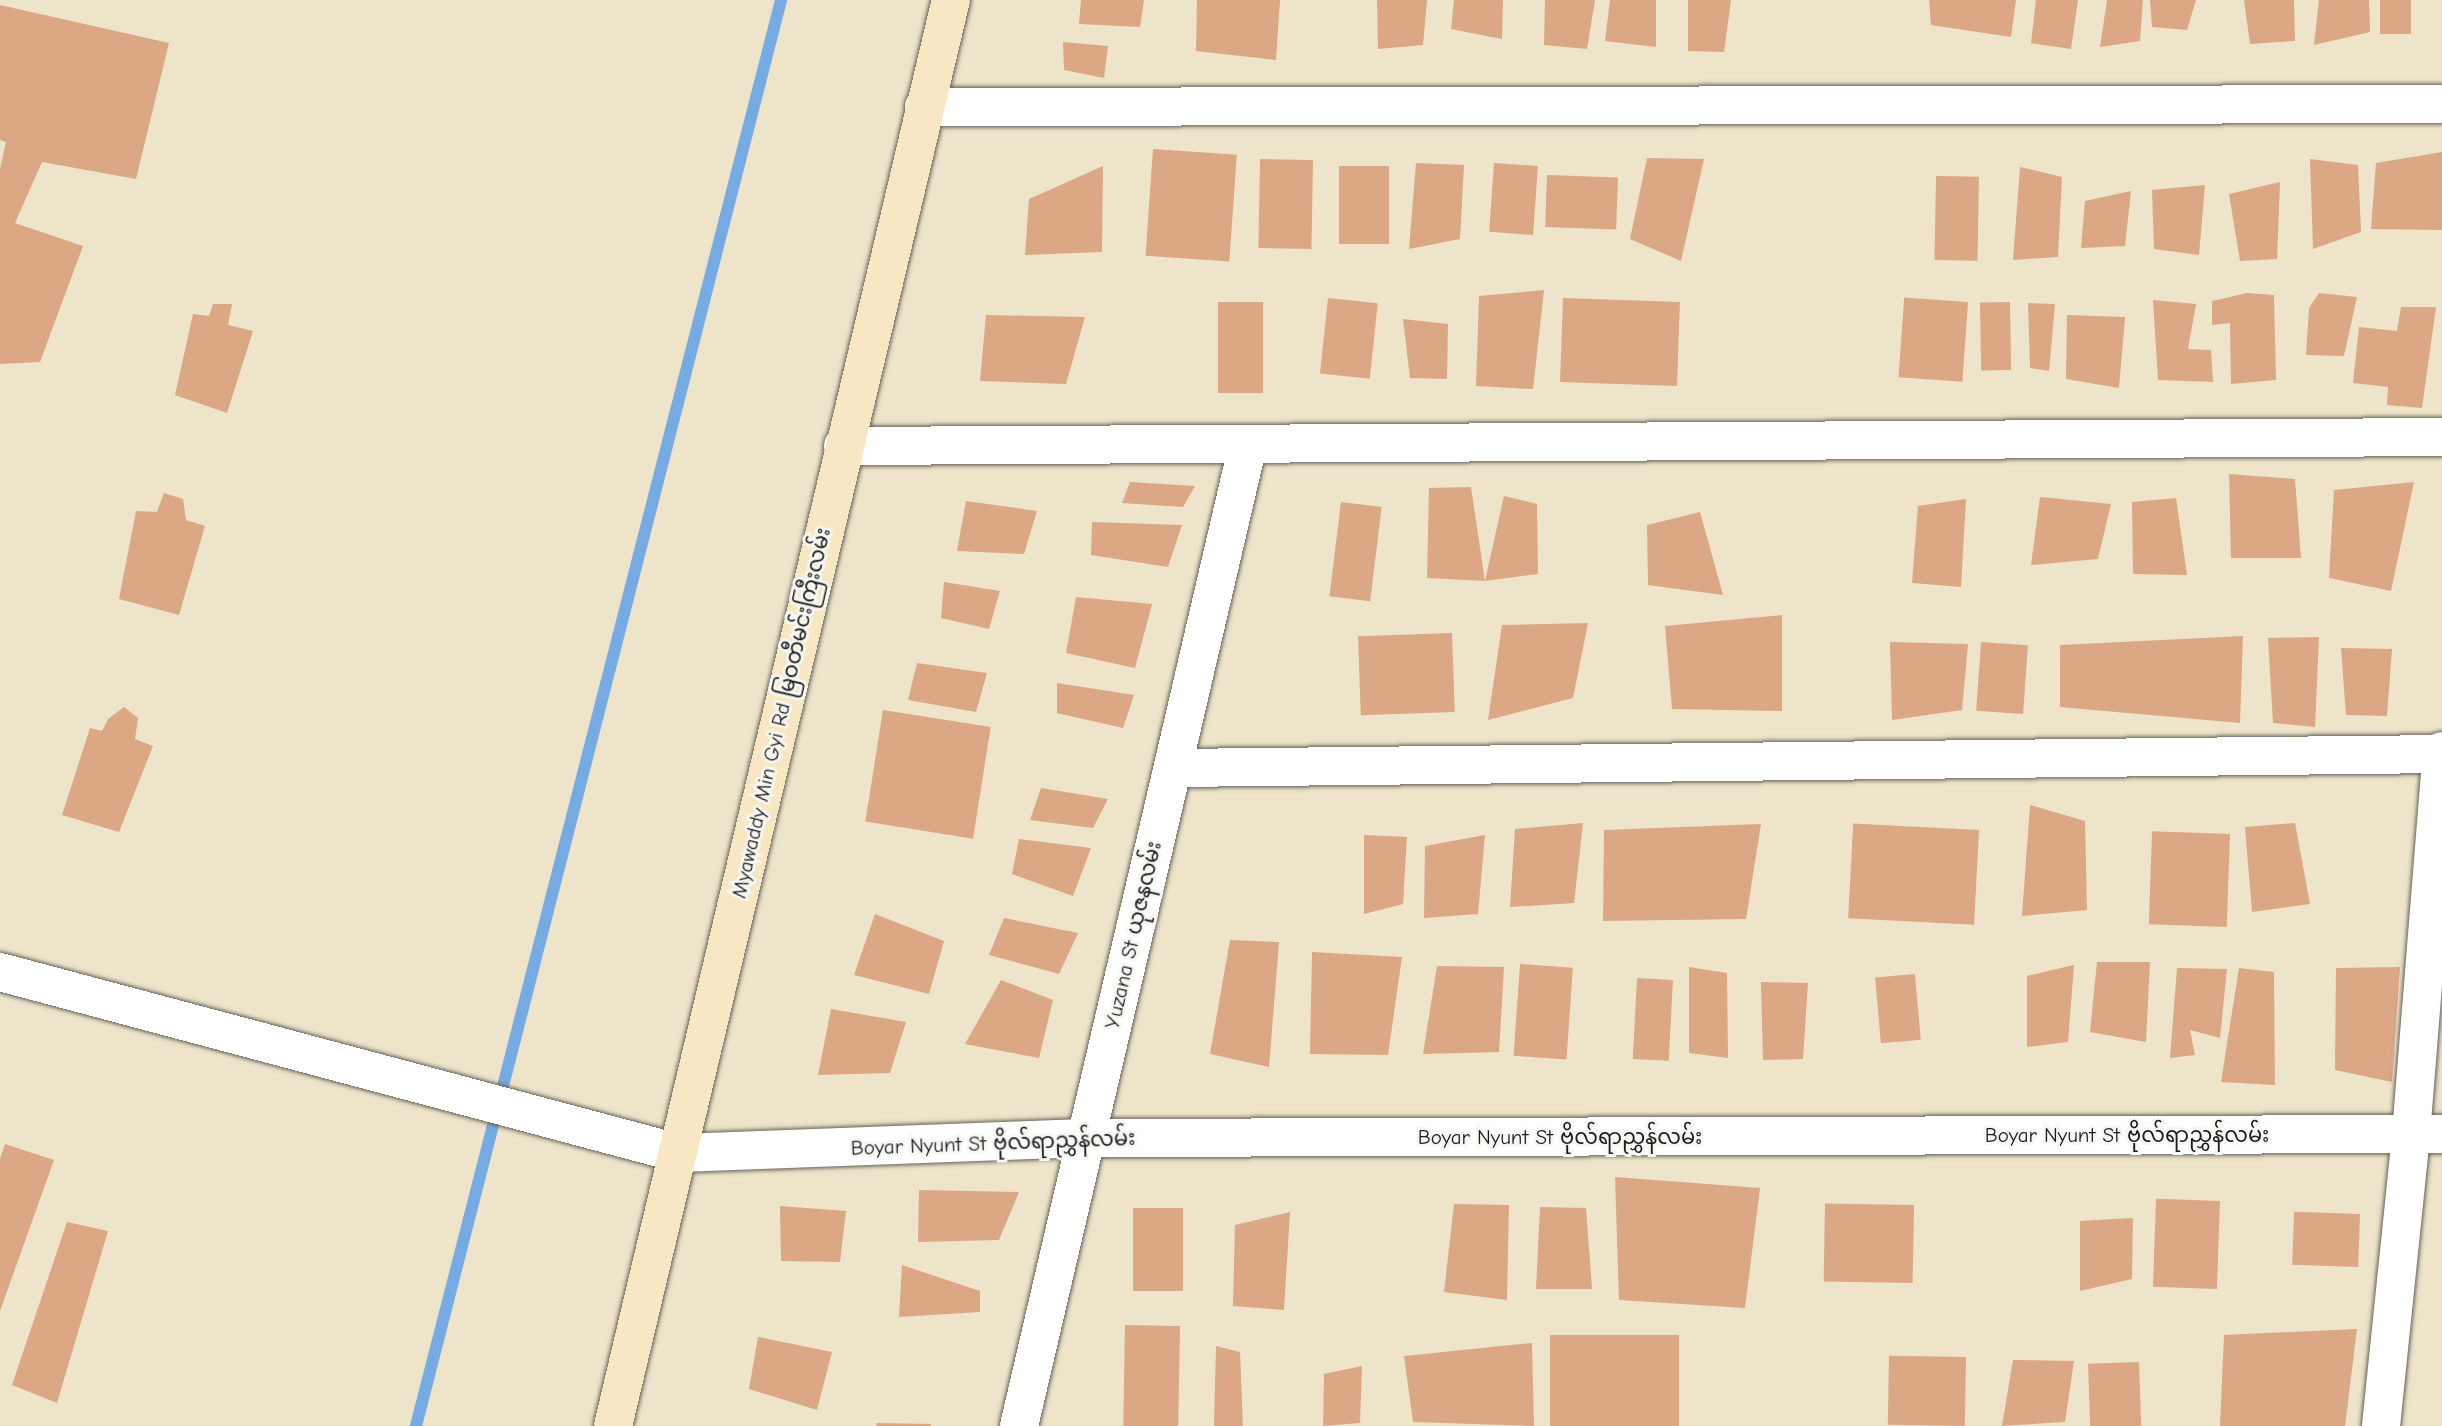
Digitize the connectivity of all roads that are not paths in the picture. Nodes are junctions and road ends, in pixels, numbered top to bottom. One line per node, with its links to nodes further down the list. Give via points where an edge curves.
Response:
1 (951, 0): 3 (main road, Myawaddy Min Gyi Rd မြဝတီမင်းကြီးလမ်း)
2 (2442, 104): 3 (street)
3 (924, 107): 6 (main road, Myawaddy Min Gyi Rd မြဝတီမင်းကြီးလမ်း)
4 (2442, 437): 5 (street)
5 (1248, 444): 6 (street); 8 (street, Yuzana St ယုဇနလမ်း)
6 (843, 446): 12 (main road, Myawaddy Min Gyi Rd မြဝတီမင်းကြီးလမ်း)
7 (2442, 752): 8 (street); 10 (street)
8 (1172, 768): 11 (street, Yuzana St ယုဇနလမ်း)
9 (0, 972): 12 (street, Boyar Nyunt St ဗိုလ်ရာညွှန်လမ်း)
10 (2427, 1134): 11 (street, Boyar Nyunt St ဗိုလ်ရာညွှန်လမ်း); 15 (street)
11 (1086, 1138): 12 (street, Boyar Nyunt St ဗိုလ်ရာညွှန်လမ်း); 14 (street, Yuzana St ယုဇနလမ်း)
12 (678, 1153): 13 (main road, Myawaddy Min Gyi Rd မြဝတီမင်းကြီးလမ်း)
13 (613, 1426)
14 (1019, 1426)
15 (2381, 1426)

